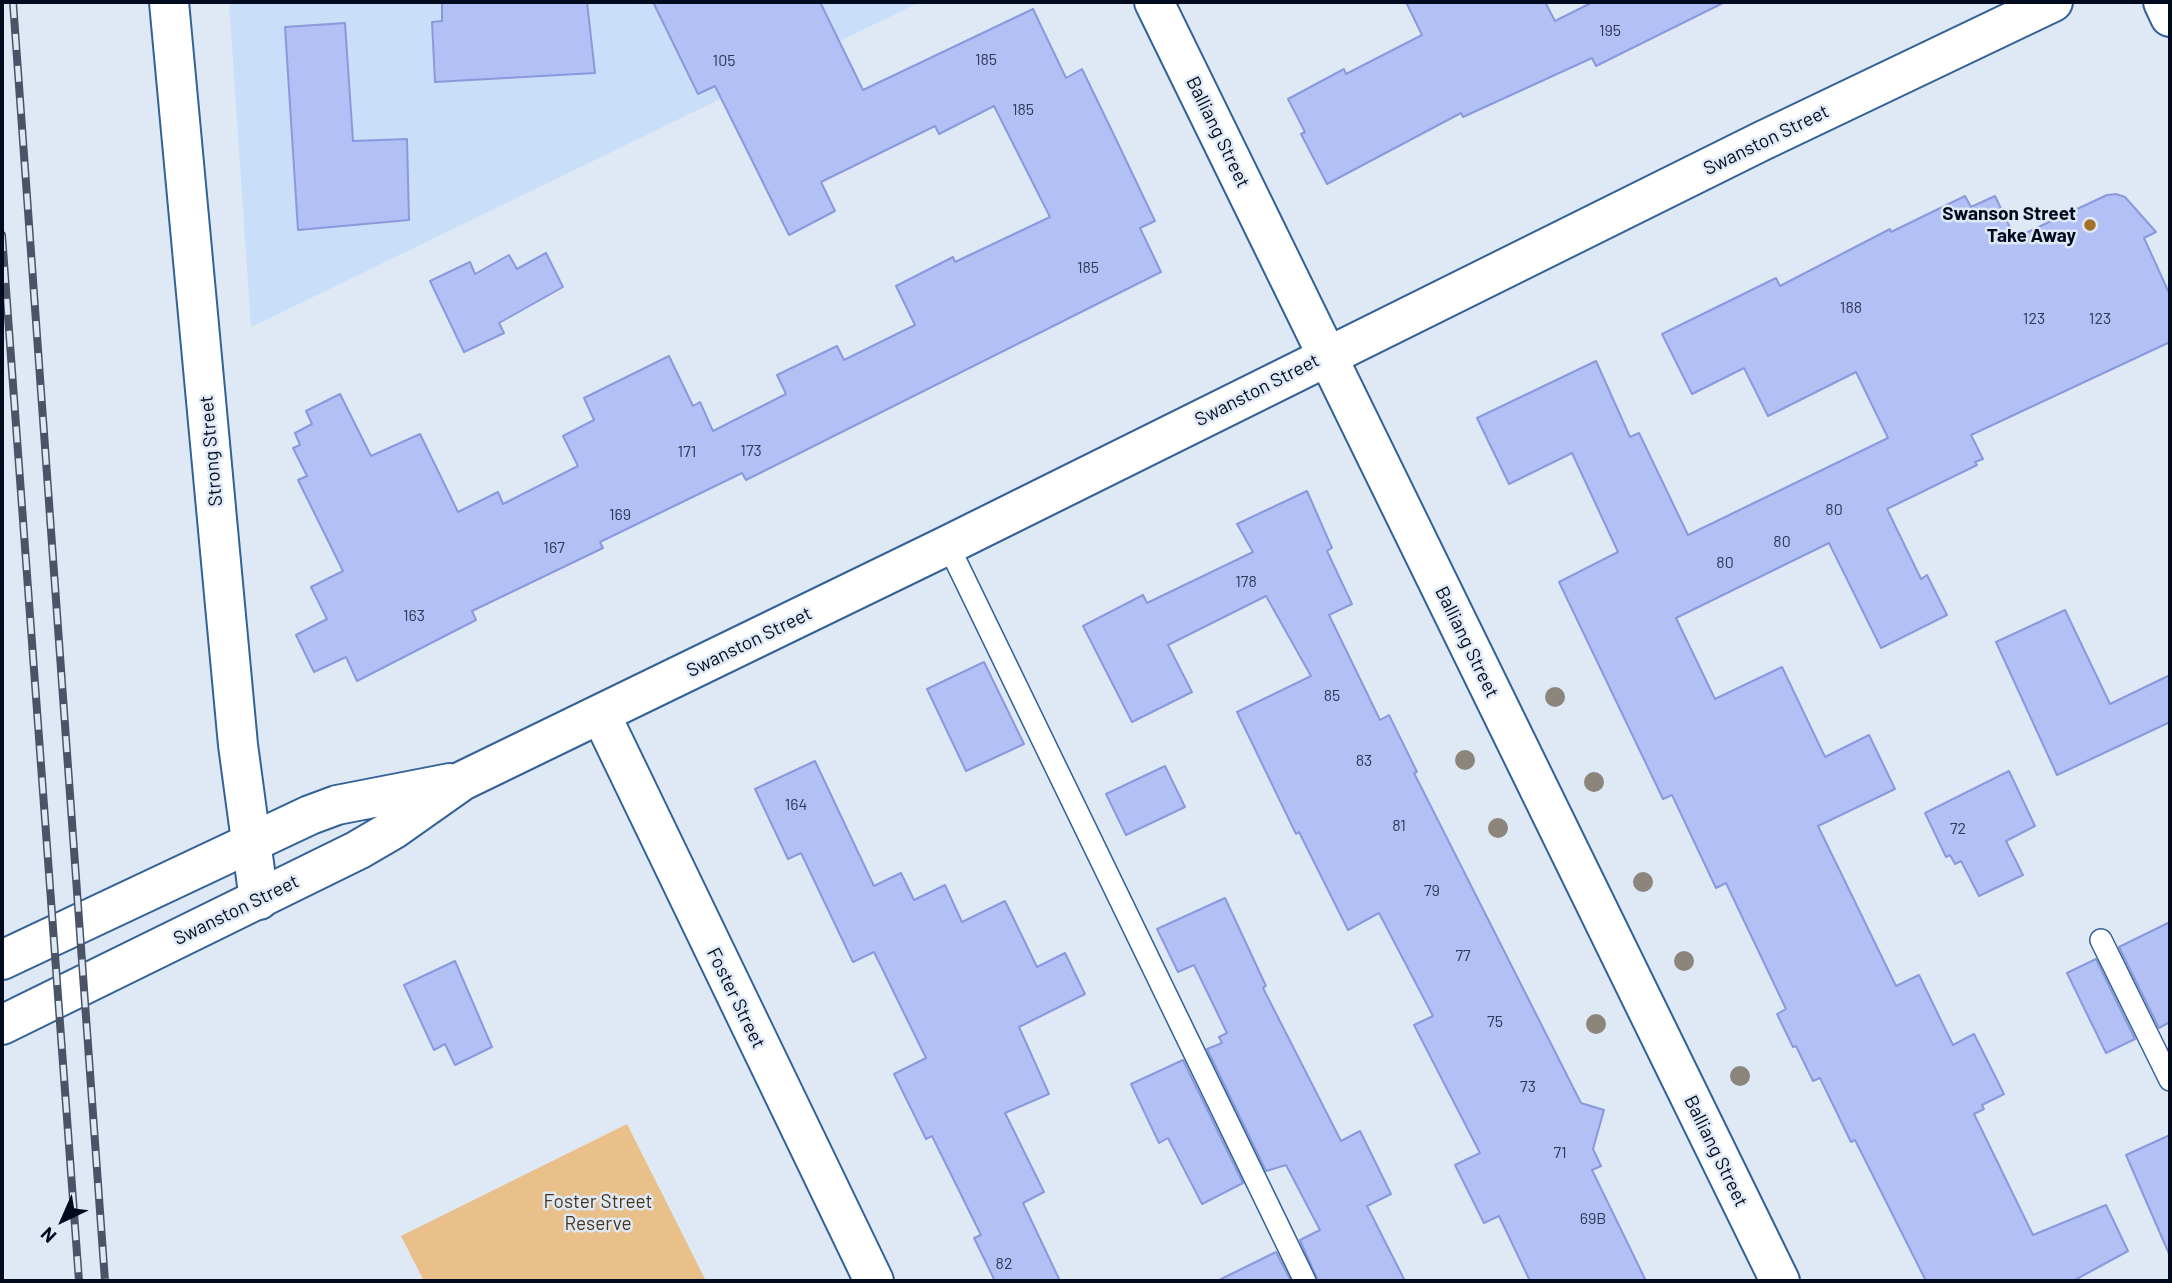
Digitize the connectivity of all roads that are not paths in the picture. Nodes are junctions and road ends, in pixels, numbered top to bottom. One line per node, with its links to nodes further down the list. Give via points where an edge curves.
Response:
1 (169, 2): 10 (street, Strong Street)
2 (1154, 2): 6 (street, Balliang Street)
3 (2053, 2): 6 (street, Swanston Street)
4 (2162, 2): 5 (street)
5 (2170, 17)
6 (1327, 354): 7 (street, Swanston Street); 18 (street, Balliang Street)
7 (948, 545): 8 (street, Swanston Street); 17 (lane)
8 (600, 715): 9 (street, Swanston Street); 16 (street, Foster Street)
9 (462, 781): 10 (street, Swanston Street, via 337,805); 11 (street, Swanston Street, via 394,829)
10 (251, 843): 11 (street, Strong Street); 13 (street, Swanston Street)
11 (259, 900): 14 (street, Swanston Street)
12 (2101, 940): 15 (lane)
13 (2, 960)
14 (2, 1025)
15 (2170, 1080)
16 (874, 1281)
17 (1305, 1281)
18 (1780, 1281)

